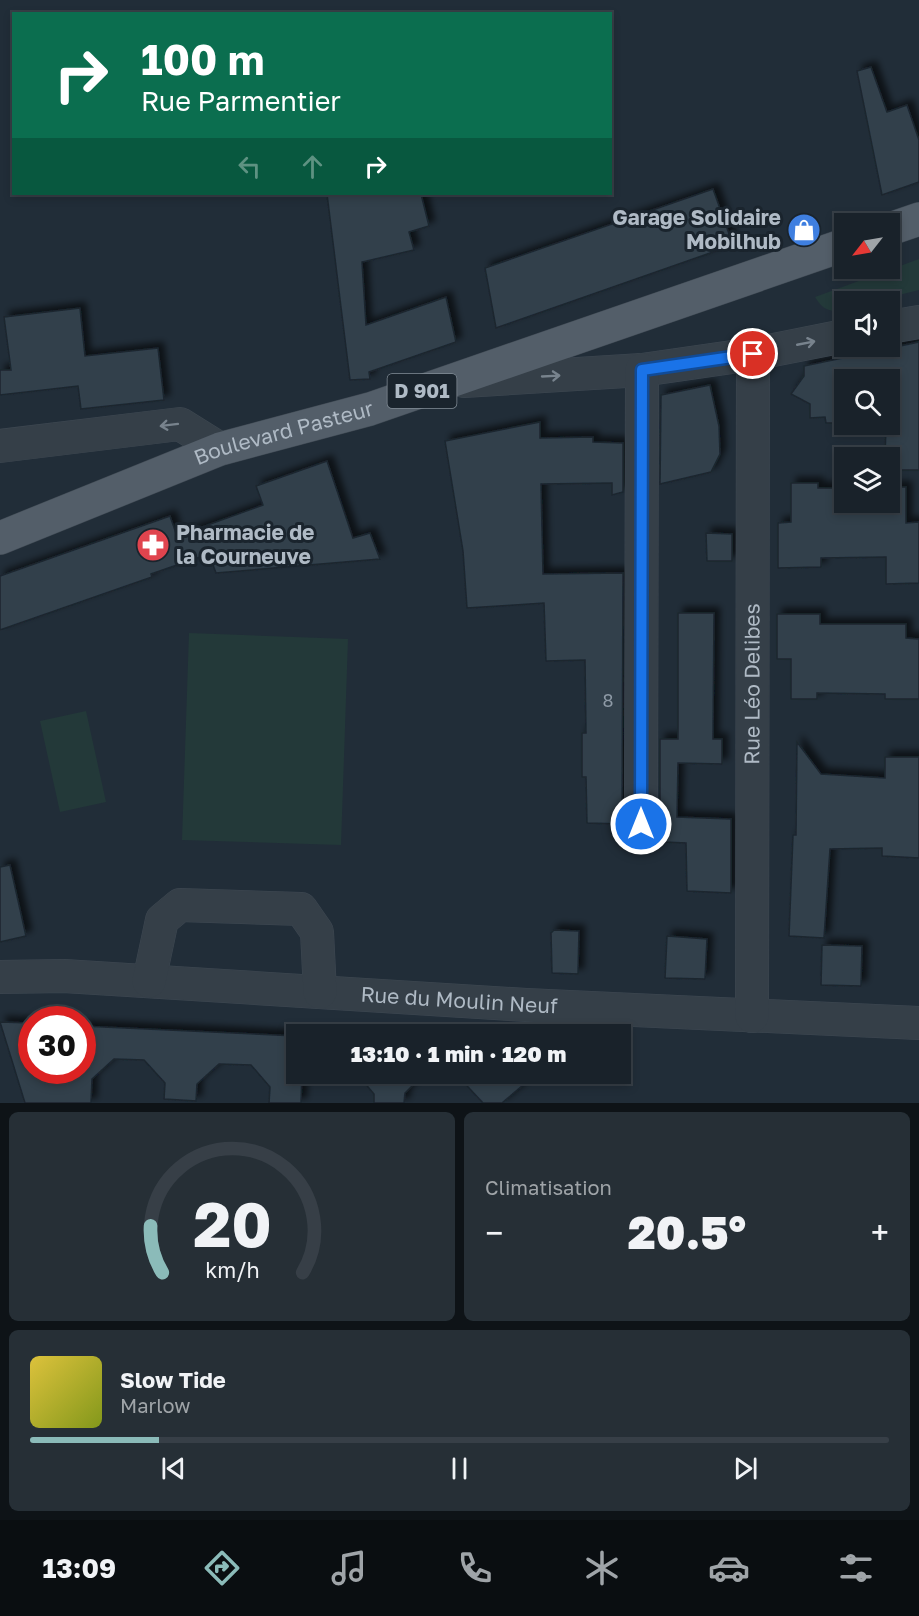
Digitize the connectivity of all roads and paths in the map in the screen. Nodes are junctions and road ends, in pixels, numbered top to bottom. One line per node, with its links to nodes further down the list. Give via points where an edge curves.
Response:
1 (919, 219): 2 (main road)
2 (900, 226)
3 (834, 248): 9 (main road, Boulevard Pasteur / D 901)
4 (919, 322): 5 (street)
5 (900, 325)
6 (834, 338): 7 (street, one-way to 6)
7 (753, 354): 8 (street); 17 (street, Rue Léo Delibes)
8 (642, 370): 9 (street, one-way to 8); 13 (street)
9 (450, 382): 11 (main road, Boulevard Pasteur / D 901, via 370,409)
10 (0, 446): 11 (street, one-way to 10, via 180,424)
11 (220, 449): 12 (main road, Boulevard Pasteur / D 901)
12 (0, 538)
13 (641, 824)
14 (0, 977): 15 (street, Rue du Moulin Neuf)
15 (149, 981): 16 (street, Rue du Moulin Neuf); 16 (street, via 162,920 180,905 301,909 317,932)
16 (320, 992): 17 (street, Rue du Moulin Neuf)
17 (752, 1016): 18 (street, Rue du Moulin Neuf)
18 (919, 1023)

